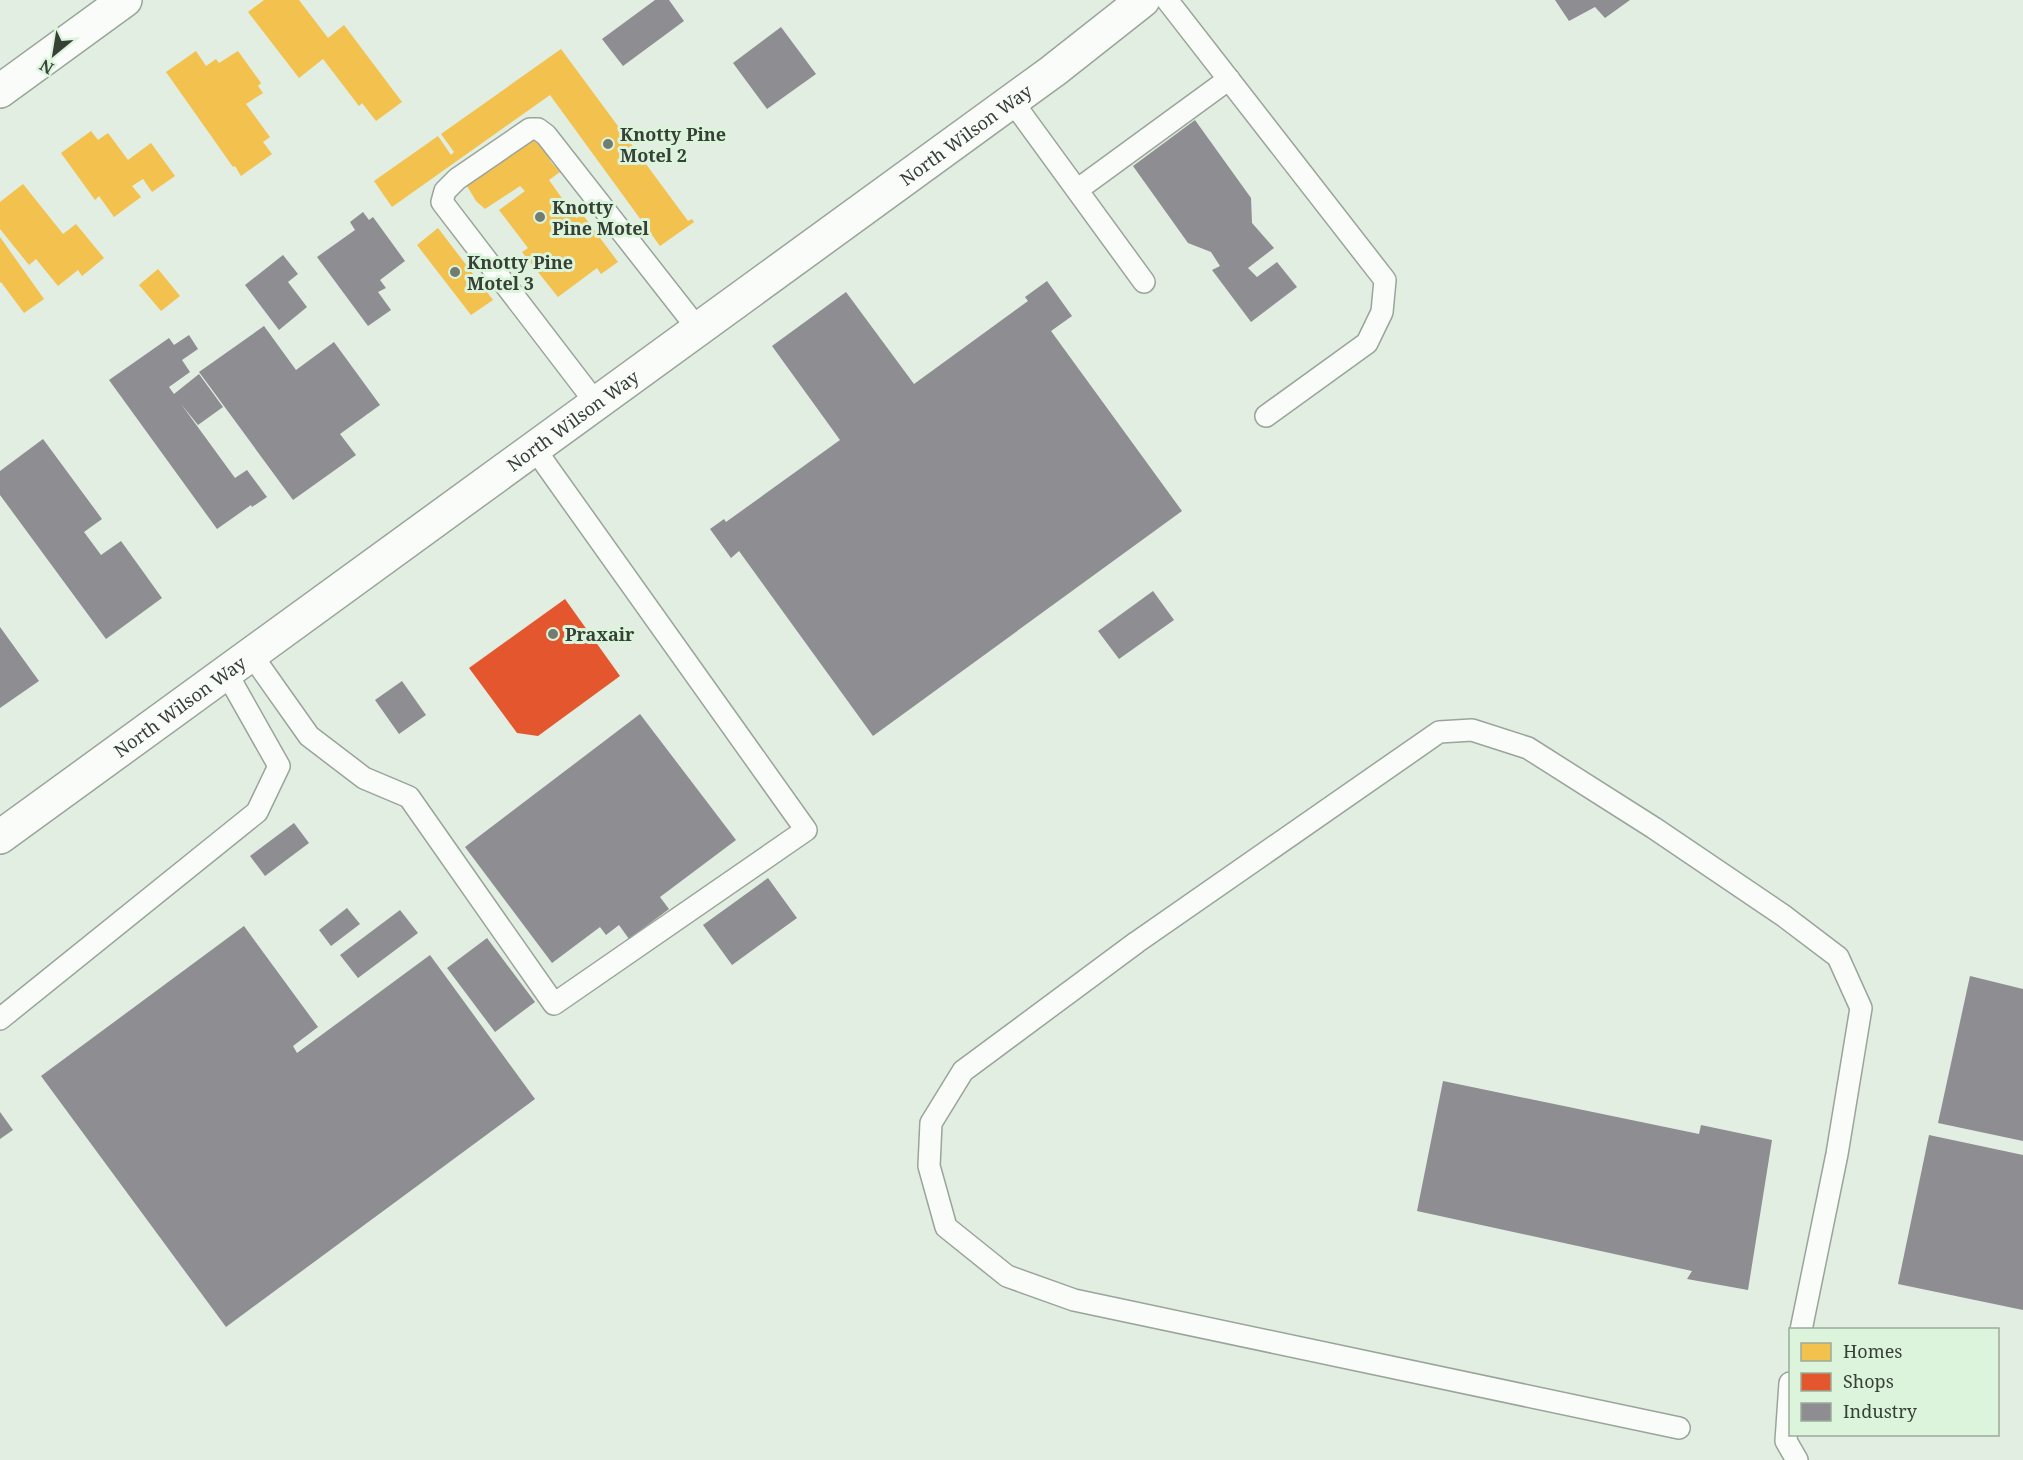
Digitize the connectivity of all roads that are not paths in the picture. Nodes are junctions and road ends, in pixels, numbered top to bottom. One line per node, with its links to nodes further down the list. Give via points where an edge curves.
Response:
1 (125, 0): 5 (main road)
2 (1143, 0): 6 (main road, North Wilson Way)
3 (1167, 0): 4 (lane)
4 (1229, 79): 7 (lane); 11 (lane, via 1385,280 1382,312 1367,343)
5 (0, 92)
6 (1012, 101): 7 (lane); 9 (main road, North Wilson Way)
7 (1077, 190): 8 (lane)
8 (1144, 282)
9 (698, 329): 10 (main road, North Wilson Way); 10 (lane, via 538,129 530,129 457,179 445,191 442,202)
10 (596, 403): 12 (main road, North Wilson Way)
11 (1266, 416)
12 (534, 448): 13 (main road, North Wilson Way); 13 (lane, via 806,830 554,1004 410,797 364,778 309,736)
13 (238, 663): 14 (main road, North Wilson Way); 15 (lane, via 279,766 257,812)
14 (0, 837)
15 (0, 1019)
16 (1801, 1328): 18 (lane, via 1837,1154 1861,1008 1838,957 1654,828 1528,748 1472,730 1440,732 1137,942 963,1071 931,1123 929,1166 946,1227 1007,1276 1074,1300)
17 (1789, 1406): 19 (lane, via 1786,1441)
18 (1679, 1428)
19 (1797, 1460)

